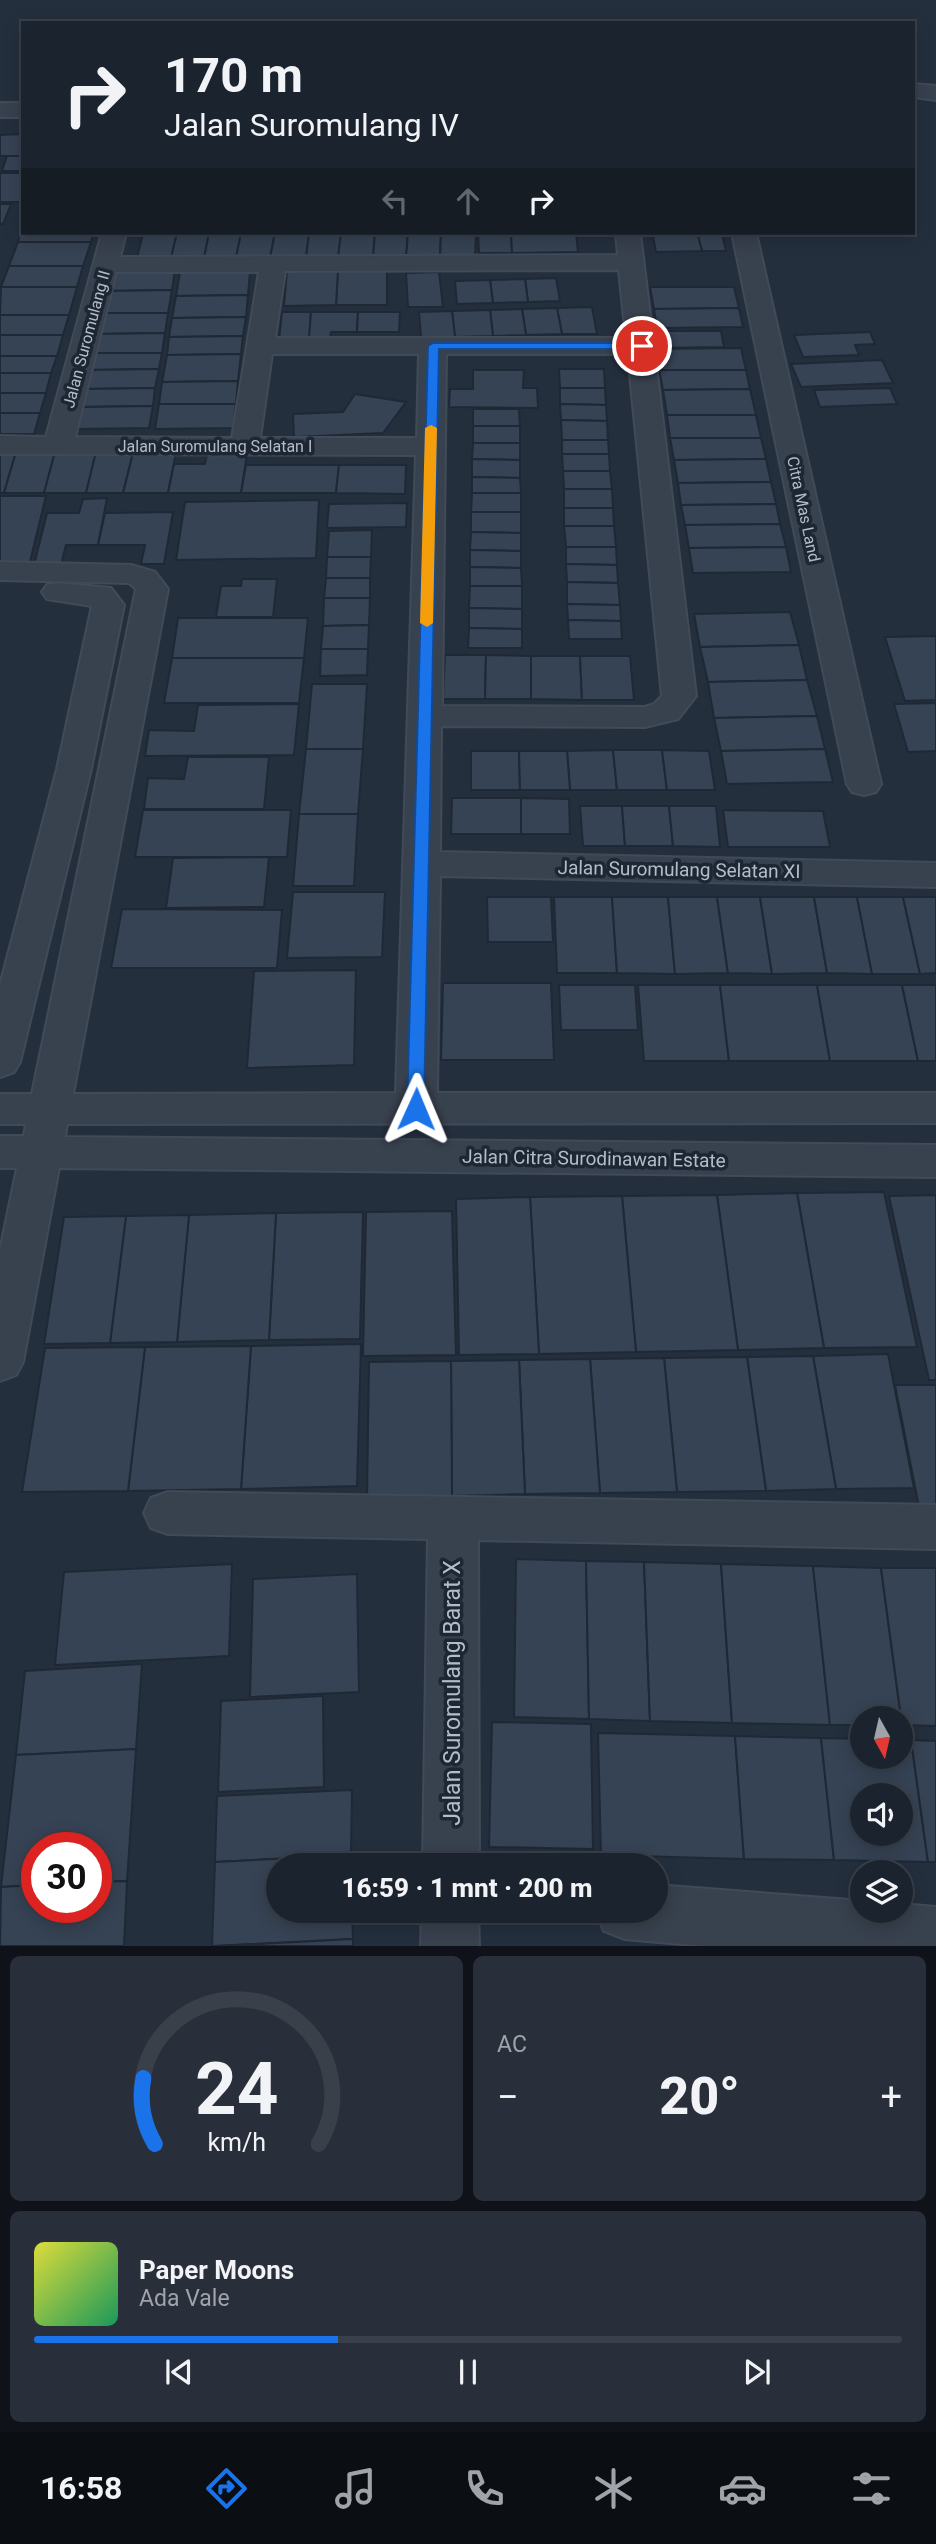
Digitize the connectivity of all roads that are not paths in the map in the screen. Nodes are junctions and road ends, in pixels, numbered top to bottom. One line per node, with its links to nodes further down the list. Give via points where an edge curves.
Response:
1 (915, 91): 2 (street)
2 (936, 93)
3 (0, 110): 4 (street)
4 (21, 110)
5 (114, 235): 9 (street, Jalan Suromulang II)
6 (628, 235): 8 (street)
7 (744, 235): 23 (street, Citra Mas Land)
8 (631, 262): 10 (street); 13 (street)
9 (106, 265): 10 (street); 16 (street, Jalan Suromulang II)
10 (273, 265): 11 (street)
11 (258, 346): 12 (street); 14 (street)
12 (433, 346): 13 (street); 17 (street)
13 (642, 346): 20 (street, via 679,695 674,706 664,714 645,717)
14 (244, 444): 16 (street, Jalan Suromulang Selatan I); 17 (street, Jalan Suromulang Selatan I)
15 (0, 445): 16 (street, Jalan Suromulang Selatan I)
16 (58, 446)
17 (431, 447): 20 (street)
18 (0, 571): 21 (street, via 131,574 150,582)
19 (0, 591): 22 (street, via 89,592 106,599)
20 (425, 716): 24 (street)
21 (117, 768): 22 (street); 30 (street)
22 (74, 769): 26 (street)
23 (864, 784)
24 (421, 864): 25 (street, Jalan Suromulang Selatan XI); 29 (street)
25 (936, 875)
26 (0, 1062)
27 (936, 1108): 29 (street)
28 (0, 1109): 30 (street)
29 (416, 1109): 30 (street)
30 (51, 1110): 32 (street)
31 (0, 1152): 32 (street, Jalan Citra Surodinawan Estate)
32 (43, 1153): 33 (street, Jalan Citra Surodinawan Estate); 34 (street)
33 (936, 1161)
34 (0, 1362)
35 (168, 1513): 36 (street)
36 (453, 1520): 37 (street); 38 (street, Jalan Suromulang Barat X)
37 (936, 1527)
38 (451, 1853)
39 (668, 1914): 41 (street)
40 (450, 1923): 42 (street)
41 (936, 1935)
42 (450, 1945)

